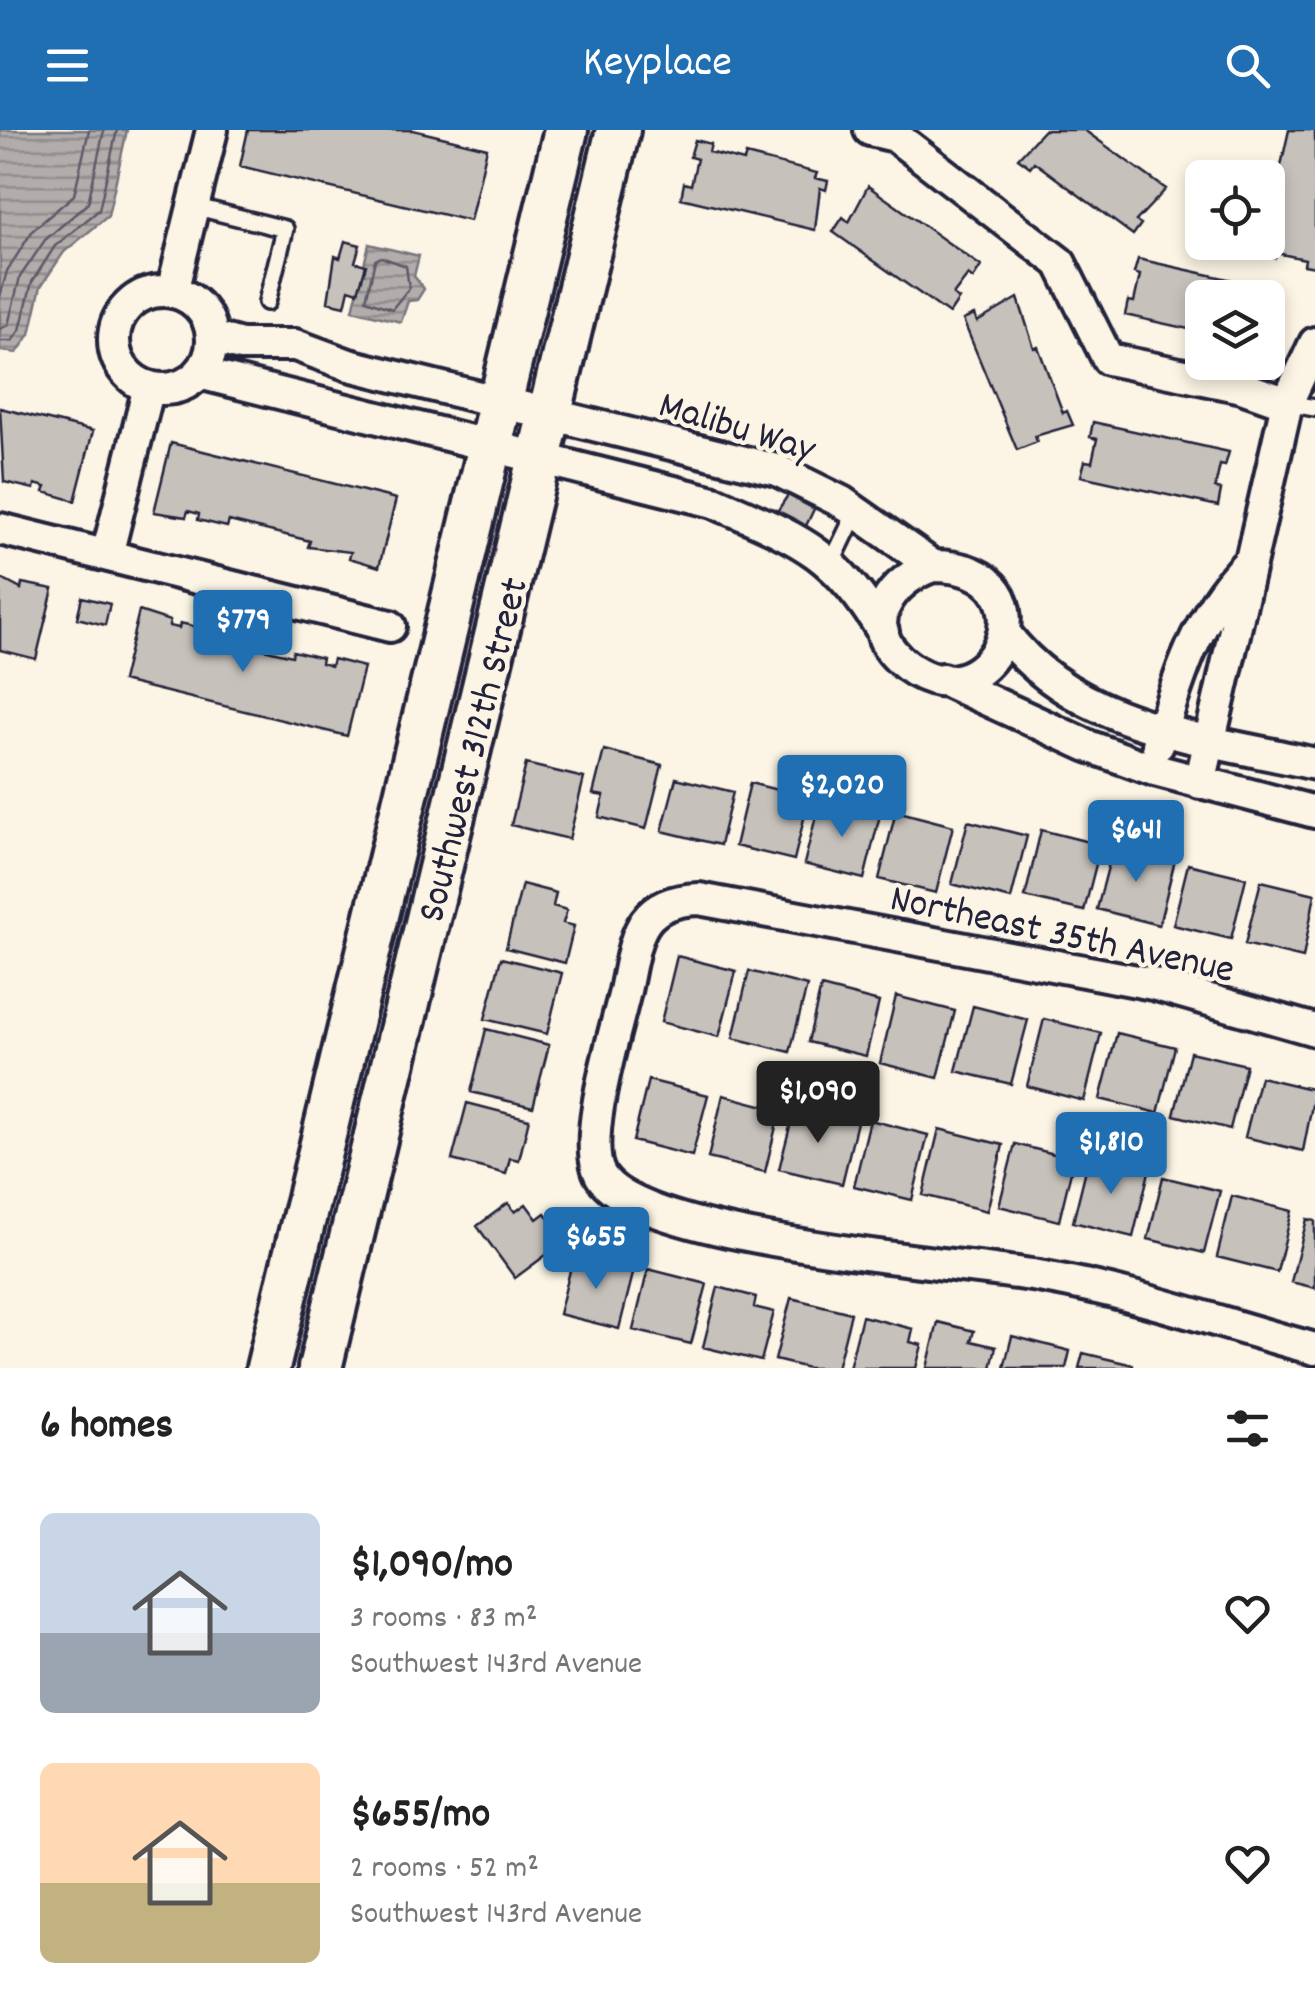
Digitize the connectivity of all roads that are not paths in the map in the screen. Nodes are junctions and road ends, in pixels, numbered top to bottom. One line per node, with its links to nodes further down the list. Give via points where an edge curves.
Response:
1 (212, 130): 5 (street)
2 (566, 130): 12 (main road, Southwest 312th Street)
3 (618, 130): 14 (main road, Southwest 312th Street)
4 (887, 132): 13 (street, via 1060,263 1108,359)
5 (193, 206): 6 (street); 7 (lane, via 285,229)
6 (172, 292): 8 (street, via 200,308); 11 (street, via 142,296 128,306 114,337 123,369)
7 (268, 302)
8 (227, 341): 10 (street); 12 (street, Malibu Way, via 295,345 350,365)
9 (1315, 344): 13 (street)
10 (199, 373): 11 (street, via 182,386); 15 (street, Malibu Way)
11 (149, 387): 19 (street)
12 (500, 400): 14 (street, Malibu Way); 15 (main road, Southwest 312th Street)
13 (1301, 405): 21 (street)
14 (551, 413): 16 (main road, Southwest 312th Street); 17 (street, Malibu Way, via 777,470)
15 (489, 449): 16 (street, Malibu Way); 35 (main road, Southwest 312th Street)
16 (540, 461): 20 (street, Malibu Way, via 714,502); 36 (main road, Southwest 312th Street)
17 (856, 512): 20 (lane); 22 (street, Malibu Way)
18 (0, 529): 19 (street)
19 (108, 556): 23 (street)
20 (832, 562): 24 (street, Malibu Way)
21 (1249, 562): 27 (street, via 1225,587 1186,653); 28 (street)
22 (933, 566): 24 (street, via 893,589); 25 (street, Malibu Way, via 966,570 993,590 1006,618)
23 (390, 626)
24 (884, 632): 26 (street, Malibu Way, via 895,655 916,672)
25 (1004, 632): 26 (street, via 990,663); 27 (street, Malibu Way, via 1028,664 1103,712)
26 (942, 680): 30 (street, Malibu Way)
27 (1164, 728): 28 (street, Malibu Way); 30 (street)
28 (1210, 740): 29 (street, Malibu Way); 31 (street)
29 (1315, 764)
30 (1151, 769): 31 (street, Malibu Way)
31 (1200, 783): 32 (street, Malibu Way)
32 (1315, 812)
33 (1315, 1030): 34 (street, Northeast 35th Avenue, via 1153,984 699,898 674,900 656,906 637,935 594,1137 598,1173 614,1192 644,1208 728,1230 1047,1277)
34 (1315, 1349)
35 (268, 1368)
36 (320, 1368)

